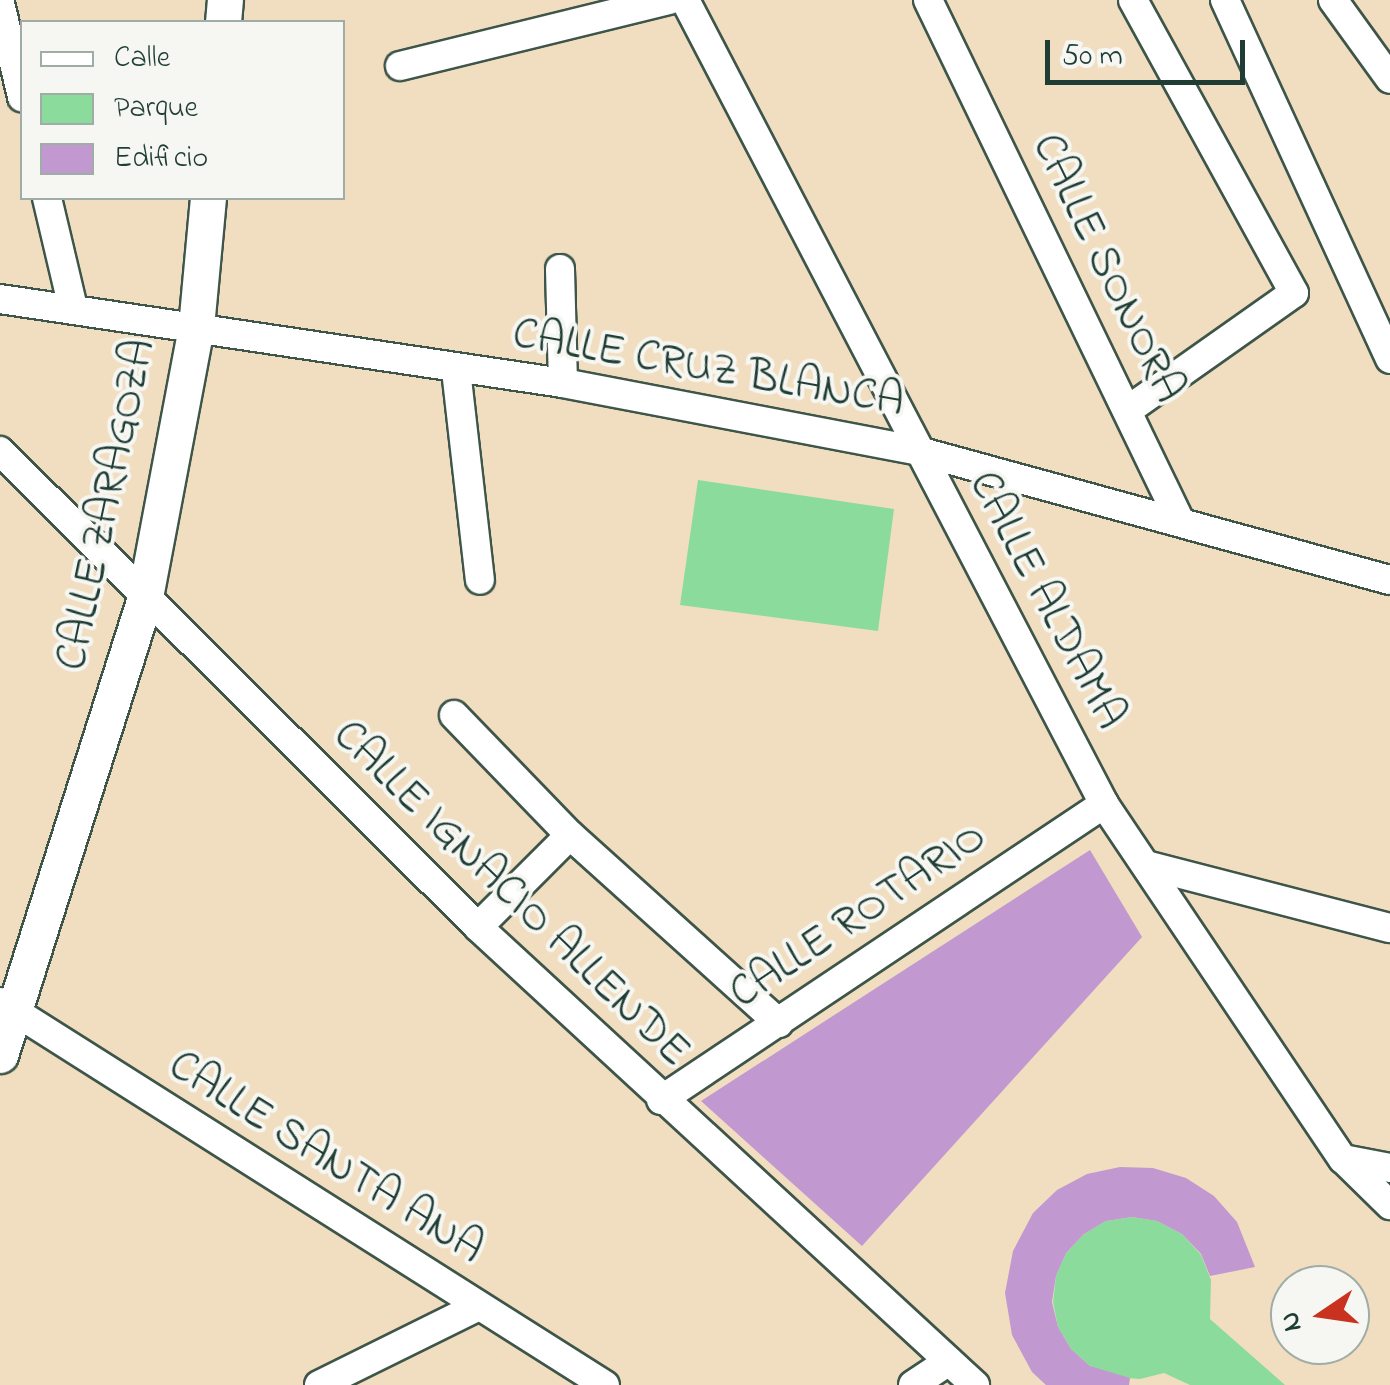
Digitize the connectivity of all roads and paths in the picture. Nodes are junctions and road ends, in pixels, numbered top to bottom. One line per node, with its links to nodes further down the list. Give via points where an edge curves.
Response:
1 (669, 0): 8 (street)
2 (685, 0): 22 (street, CALLE ALDAMA)
3 (928, 0): 20 (street, CALLE SONORA)
4 (1133, 0): 20 (street, via 1294,294)
5 (1225, 0): 17 (street)
6 (1333, 0): 9 (street)
7 (0, 3): 10 (street)
8 (400, 66)
9 (1390, 79)
10 (20, 88)
11 (47, 200): 15 (street)
12 (208, 200): 16 (street, CALLE ZARAGOZA)
13 (560, 268): 19 (street)
14 (0, 299): 15 (street, CALLE CRUZ BLANCA)
15 (73, 308): 16 (street, CALLE CRUZ BLANCA)
16 (196, 327): 18 (street, CALLE CRUZ BLANCA); 26 (street, CALLE ZARAGOZA)
17 (1390, 359)
18 (456, 370): 19 (street, CALLE CRUZ BLANCA); 24 (street)
19 (562, 384): 22 (street, CALLE CRUZ BLANCA)
20 (1128, 410): 23 (street, CALLE SONORA)
21 (0, 451): 26 (street, CALLE IGNACIO ALLENDE)
22 (918, 451): 23 (street, CALLE CRUZ BLANCA); 28 (street, CALLE ALDAMA)
23 (1180, 521): 25 (street, CALLE CRUZ BLANCA)
24 (480, 580)
25 (1390, 580)
26 (146, 598): 31 (street, CALLE IGNACIO ALLENDE); 33 (street, CALLE ZARAGOZA)
27 (454, 715): 29 (street)
28 (1104, 804): 30 (street, CALLE ALDAMA); 34 (street, CALLE ROTARIO)
29 (570, 835): 31 (street); 34 (street)
30 (1146, 865): 32 (street); 37 (street, CALLE ALDAMA)
31 (478, 927): 36 (street, CALLE IGNACIO ALLENDE)
32 (1390, 928)
33 (8, 1008): 35 (street, CALLE ZARAGOZA); 40 (street, CALLE SANTA ANA)
34 (779, 1022): 36 (street, CALLE ROTARIO)
35 (0, 1055)
36 (661, 1100): 41 (street, CALLE IGNACIO ALLENDE)
37 (1343, 1160): 38 (street); 39 (street, CALLE ALDAMA)
38 (1390, 1168)
39 (1390, 1205)
40 (479, 1306): 42 (street); 43 (street, CALLE SANTA ANA)
41 (949, 1361): 44 (street); 45 (street, CALLE IGNACIO ALLENDE)
42 (319, 1385)
43 (605, 1385)
44 (913, 1385)
45 (975, 1385)

